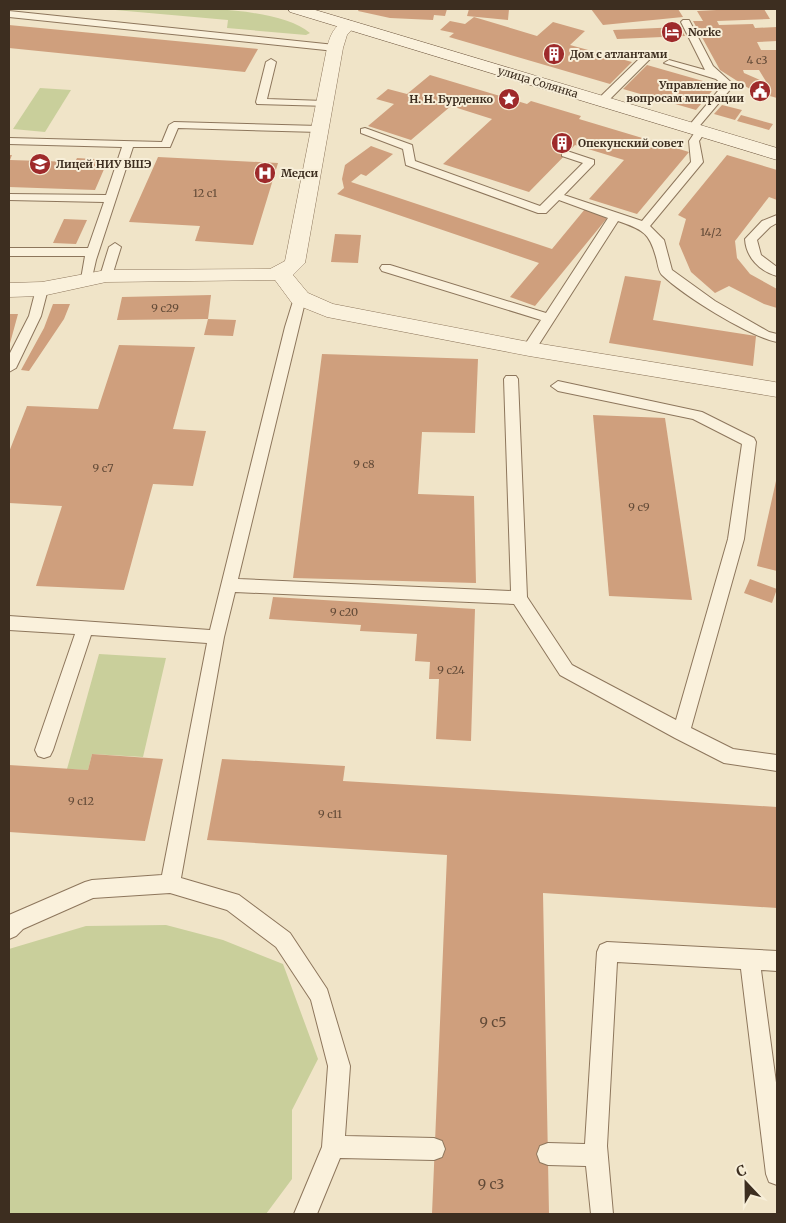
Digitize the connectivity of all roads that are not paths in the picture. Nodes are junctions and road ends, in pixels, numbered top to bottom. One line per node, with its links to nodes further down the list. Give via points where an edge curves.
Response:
1 (296, 9): 4 (street, улица Солянка)
2 (9, 14): 4 (lane)
3 (686, 22): 8 (lane, via 709,68)
4 (340, 36): 9 (street, улица Солянка); 10 (street)
5 (645, 59): 9 (lane)
6 (271, 62): 10 (lane, via 261,102)
7 (669, 62): 8 (lane)
8 (721, 78): 12 (lane, via 729,85)
9 (602, 101): 12 (street, улица Солянка)
10 (324, 104): 11 (street)
11 (319, 129): 15 (lane, via 174,125 166,146); 29 (street, via 295,263)
12 (697, 130): 16 (street, улица Солянка); 23 (lane, via 694,141 698,162)
13 (365, 131): 18 (lane, via 408,147 410,163 542,211)
14 (9, 141): 15 (lane)
15 (129, 144): 20 (lane)
16 (776, 151)
17 (566, 154): 18 (lane, via 590,162)
18 (557, 196): 21 (lane)
19 (9, 197): 20 (lane)
20 (109, 199): 26 (lane)
21 (615, 216): 23 (lane); 34 (lane)
22 (777, 219): 28 (lane, via 766,224 750,239 751,249 758,260)
23 (644, 226): 35 (lane, via 658,240 666,272 710,304 765,335)
24 (116, 247): 30 (lane)
25 (9, 252): 26 (lane)
26 (92, 252): 30 (lane)
27 (386, 268): 34 (lane)
28 (777, 272)
29 (280, 273): 30 (street); 33 (street)
30 (96, 278): 31 (street)
31 (42, 289): 32 (street); 37 (lane, via 35,316)
32 (9, 290)
33 (300, 298): 36 (street, via 327,310); 41 (lane)
34 (549, 318): 36 (lane)
35 (777, 338)
36 (529, 349): 40 (street)
37 (9, 368)
38 (511, 378): 42 (lane)
39 (558, 386): 46 (lane, via 696,416 749,442 736,539)
40 (776, 388)
41 (229, 585): 42 (lane); 45 (lane)
42 (519, 598): 46 (lane, via 566,670)
43 (9, 623): 44 (lane)
44 (85, 629): 45 (lane); 47 (lane)
45 (216, 637): 49 (lane)
46 (681, 733): 48 (lane, via 730,757)
47 (44, 750)
48 (777, 763)
49 (170, 884): 50 (lane, via 92,889 16,922); 53 (lane, via 232,902 283,940 320,996 338,1066)
50 (9, 929)
51 (750, 960): 52 (lane); 56 (lane, via 607,952); 57 (lane)
52 (777, 961)
53 (333, 1147): 54 (lane); 58 (lane)
54 (434, 1150)
55 (548, 1154): 56 (lane)
56 (597, 1155): 59 (lane)
57 (777, 1174)
58 (306, 1214)
59 (602, 1214)

